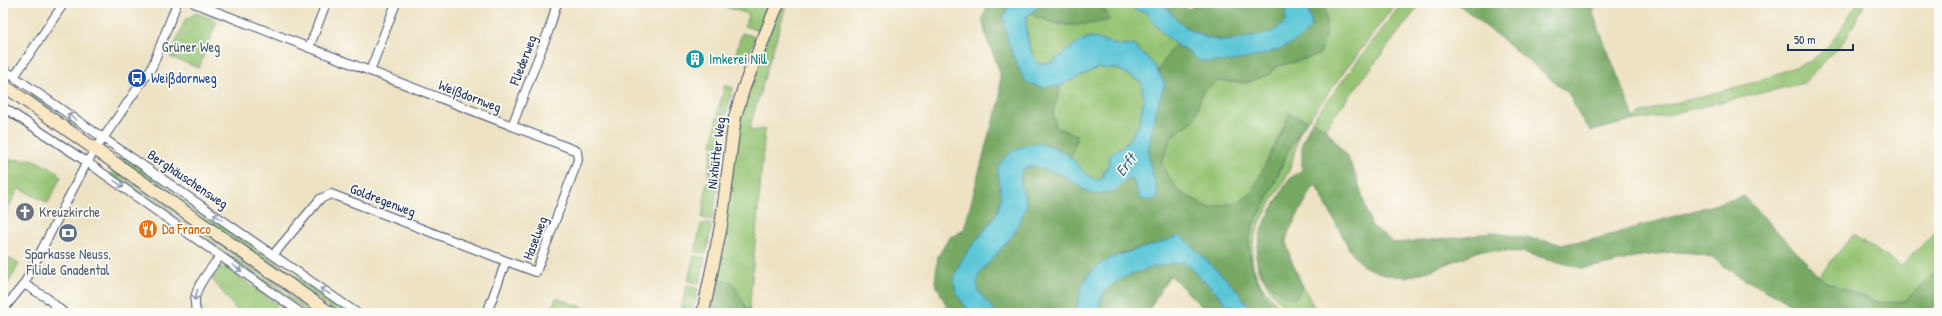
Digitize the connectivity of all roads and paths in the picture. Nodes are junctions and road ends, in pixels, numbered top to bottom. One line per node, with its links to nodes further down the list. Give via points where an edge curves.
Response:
1 (64, 3): 11 (street)
2 (178, 3): 15 (street, via 152,67)
3 (194, 3): 8 (street, Weißdornweg)
4 (326, 3): 8 (street)
5 (396, 3): 10 (street)
6 (557, 3): 14 (street, Fliederweg)
7 (778, 3): 30 (main road, Nixhütter Weg, via 744,87 735,117 722,226)
8 (309, 48): 10 (street, Weißdornweg)
9 (3, 69): 11 (street, Berghäuschensweg)
10 (370, 71): 14 (street, Weißdornweg)
11 (14, 77): 15 (street, Berghäuschensweg, one-way to 11)
12 (3, 85): 16 (main road, Berghäuschensweg)
13 (5, 110): 18 (street)
14 (512, 126): 17 (street, Weißdornweg, via 573,149)
15 (104, 139): 16 (street); 19 (street, Berghäuschensweg, one-way to 15)
16 (97, 149): 18 (street); 27 (main road, Berghäuschensweg)
17 (579, 154): 21 (street, Haselweg, via 536,272)
18 (88, 162): 20 (street, one-way to 20); 22 (street)
19 (273, 255): 21 (street, Goldregenweg, via 320,199 331,194); 28 (street, Berghäuschensweg, one-way to 19)
20 (220, 256): 25 (street, one-way to 25, via 196,293 194,303); 26 (street, one-way to 26)
21 (506, 261): 29 (street, Haselweg)
22 (24, 284): 23 (street); 24 (street, via 47,298)
23 (3, 310)
24 (60, 312)
25 (197, 313)
26 (301, 313)
27 (330, 313)
28 (357, 313)
29 (487, 313)
30 (703, 313)

